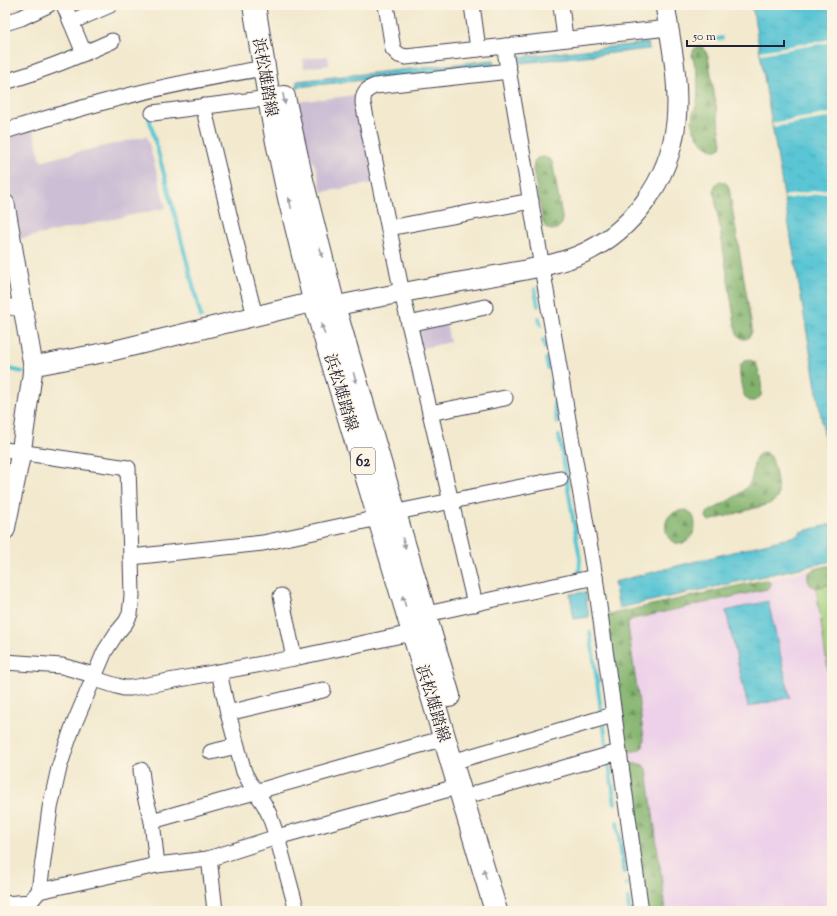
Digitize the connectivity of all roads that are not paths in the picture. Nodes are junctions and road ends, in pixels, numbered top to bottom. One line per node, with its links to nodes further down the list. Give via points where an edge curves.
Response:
1 (48, 5): 11 (street)
2 (64, 5): 10 (street)
3 (110, 5): 10 (street)
4 (254, 5): 18 (main road, 浜松雄踏線 / 62)
5 (268, 5): 30 (main road, 浜松雄踏線 / 62, one-way to 30)
6 (386, 5): 16 (street, via 393,49 399,55 406,57)
7 (472, 5): 16 (street)
8 (561, 5): 13 (street)
9 (665, 5): 12 (street)
10 (71, 22): 17 (street)
11 (5, 23)
12 (668, 28): 13 (street); 28 (street, via 676,83 676,122 668,160 660,178 639,210 611,236 577,255)
13 (566, 40): 15 (street)
14 (112, 41): 17 (street)
15 (505, 46): 16 (street); 19 (street)
16 (478, 49)
17 (84, 53): 20 (street)
18 (264, 68): 21 (main road, 浜松雄踏線 / 62); 24 (street, via 124,97)
19 (509, 71): 25 (street); 27 (street, via 375,86 368,89 363,96 363,103)
20 (5, 82)
21 (269, 98): 22 (street); 30 (main road, 浜松雄踏線 / 62, one-way to 21, via 289,198)
22 (204, 106): 23 (street); 34 (street)
23 (153, 113)
24 (5, 131)
25 (531, 202): 27 (street); 28 (street)
26 (5, 204): 32 (street)
27 (388, 228): 29 (street)
28 (542, 266): 29 (street); 45 (street)
29 (402, 293): 30 (street); 35 (street)
30 (325, 305): 34 (street, via 305,304); 42 (main road, 浜松雄踏線 / 62)
31 (5, 306): 32 (street)
32 (24, 307): 36 (street)
33 (485, 307): 35 (street)
34 (255, 316): 36 (street, via 112,351)
35 (409, 324): 38 (street)
36 (33, 365): 39 (street)
37 (505, 398): 38 (street)
38 (430, 413): 41 (street)
39 (13, 452): 43 (street); 44 (street, via 128,468)
40 (560, 479): 41 (street)
41 (451, 501): 42 (street); 47 (street)
42 (387, 515): 44 (street, via 263,543); 48 (main road, 浜松雄踏線 / 62)
43 (5, 530)
44 (131, 557): 52 (street, via 130,614 102,657)
45 (594, 577): 47 (street); 55 (street)
46 (281, 596): 49 (street)
47 (475, 604): 48 (street)
48 (419, 624): 49 (street, via 402,635); 56 (main road, 浜松雄踏線 / 62); 60 (main road, 浜松雄踏線 / 62)
49 (294, 658): 51 (street)
50 (5, 662): 52 (street, via 62,666)
51 (219, 672): 52 (street, via 132,688 117,686); 54 (street)
52 (94, 677): 68 (street, via 72,729 57,775)
53 (324, 690): 54 (street)
54 (228, 713): 57 (street)
55 (614, 716): 59 (street); 60 (street)
56 (445, 738): 60 (main road, 浜松雄踏線 / 62); 63 (street)
57 (237, 746): 58 (street); 63 (street, via 244,772)
58 (211, 752)
59 (619, 752): 62 (street); 74 (street)
60 (459, 759): 62 (main road, 浜松雄踏線 / 62)
61 (141, 770): 64 (street)
62 (468, 790): 65 (street); 72 (main road, 浜松雄踏線 / 62, one-way to 62); 73 (main road, 浜松雄踏線 / 62)
63 (255, 792): 64 (street); 65 (street, via 269,814)
64 (152, 821): 67 (street)
65 (277, 837): 66 (street); 71 (street)
66 (208, 859): 67 (street); 70 (street)
67 (157, 865): 68 (street)
68 (39, 892): 69 (street, via 30,902)
69 (15, 906)
70 (216, 911)
71 (297, 911)
72 (496, 911)
73 (511, 911)
74 (638, 911)

